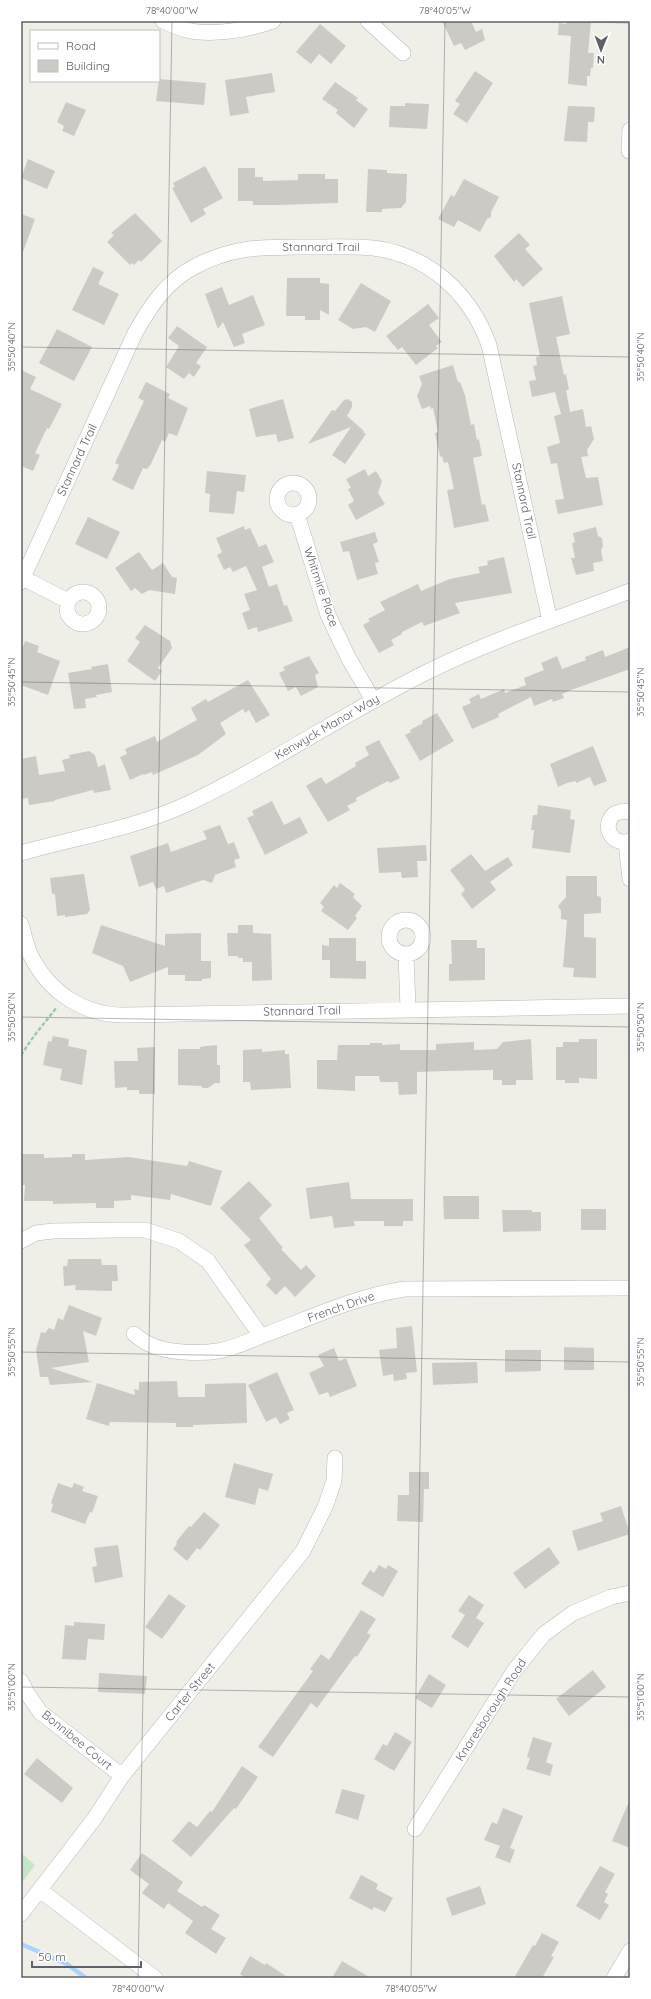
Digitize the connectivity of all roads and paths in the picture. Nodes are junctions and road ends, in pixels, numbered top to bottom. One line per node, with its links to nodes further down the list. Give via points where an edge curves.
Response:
1 (163, 21): 2 (street, via 187,30 218,32 242,30)
2 (273, 21)
3 (368, 21): 4 (street)
4 (403, 53)
5 (630, 130): 6 (street)
6 (629, 151)
7 (297, 514): 12 (street, Whitmire Place, via 328,615 349,659)
8 (22, 580): 10 (street); 11 (street, Stannard Trail, via 135,333 158,296 173,281 192,268 233,251 254,247 372,248 412,258 438,274 464,298 483,328 489,344)
9 (630, 590): 11 (street, Kenwyck Manor Way)
10 (68, 602)
11 (550, 621): 12 (street, Kenwyck Manor Way, via 469,652)
12 (374, 700): 15 (street, Kenwyck Manor Way, via 265,763 184,805 149,818)
13 (630, 812): 14 (street, via 614,814 607,826 612,838)
14 (628, 842): 16 (street)
15 (21, 853)
16 (630, 879)
17 (21, 924): 19 (street, Stannard Trail, via 29,953 38,970 49,985)
18 (406, 954): 21 (street)
19 (65, 998): 21 (street, Stannard Trail, via 83,1008 118,1015); 22 (path)
20 (630, 1006): 21 (street, Stannard Trail)
21 (408, 1009)
22 (21, 1055)
23 (21, 1241): 26 (street, via 36,1233 53,1231 139,1230 179,1240 208,1261)
24 (630, 1288): 26 (street, French Drive, via 405,1289 364,1297)
25 (134, 1334): 26 (street, French Drive, via 150,1345 194,1352 218,1351 240,1346)
26 (261, 1336)
27 (335, 1458): 30 (street, Carter Street, via 334,1480 325,1507 303,1551)
28 (630, 1593): 31 (street, Knaresborough Road, via 611,1597 573,1613 544,1634 514,1671)
29 (21, 1681): 30 (street, Bonnibee Court, via 40,1712)
30 (122, 1776): 32 (street, Carter Street, via 94,1819)
31 (415, 1829)
32 (40, 1890): 33 (street, Carter Street); 35 (street)
33 (21, 1914)
34 (630, 1950): 36 (street)
35 (155, 1978)
36 (614, 1978)

